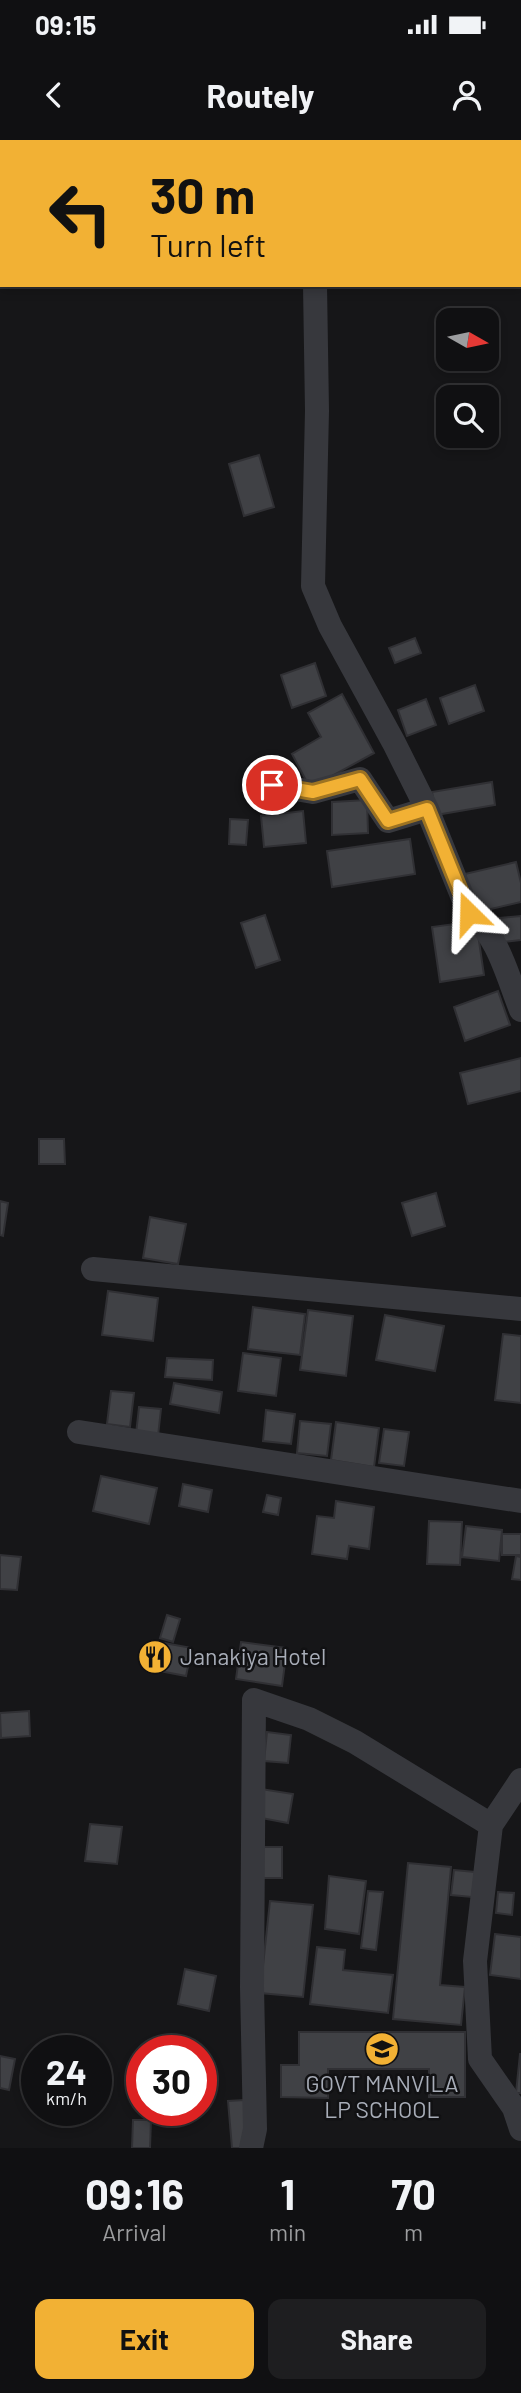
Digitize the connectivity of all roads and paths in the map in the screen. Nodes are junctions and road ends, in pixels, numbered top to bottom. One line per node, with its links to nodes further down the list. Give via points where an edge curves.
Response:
1 (315, 287): 3 (street, via 313,586)
2 (272, 785): 3 (street, via 313,792 360,779 388,821)
3 (427, 809): 4 (street, via 469,913 491,936)
4 (521, 1010)
5 (93, 1269): 6 (street)
6 (521, 1309)
7 (79, 1432): 8 (street)
8 (521, 1501)
9 (521, 1780): 10 (street)
10 (491, 1825): 11 (street, via 475,1961 480,2059 514,2108); 12 (street, via 355,1742 309,1719 254,1700 256,2129)
11 (521, 2129)
12 (251, 2148)

